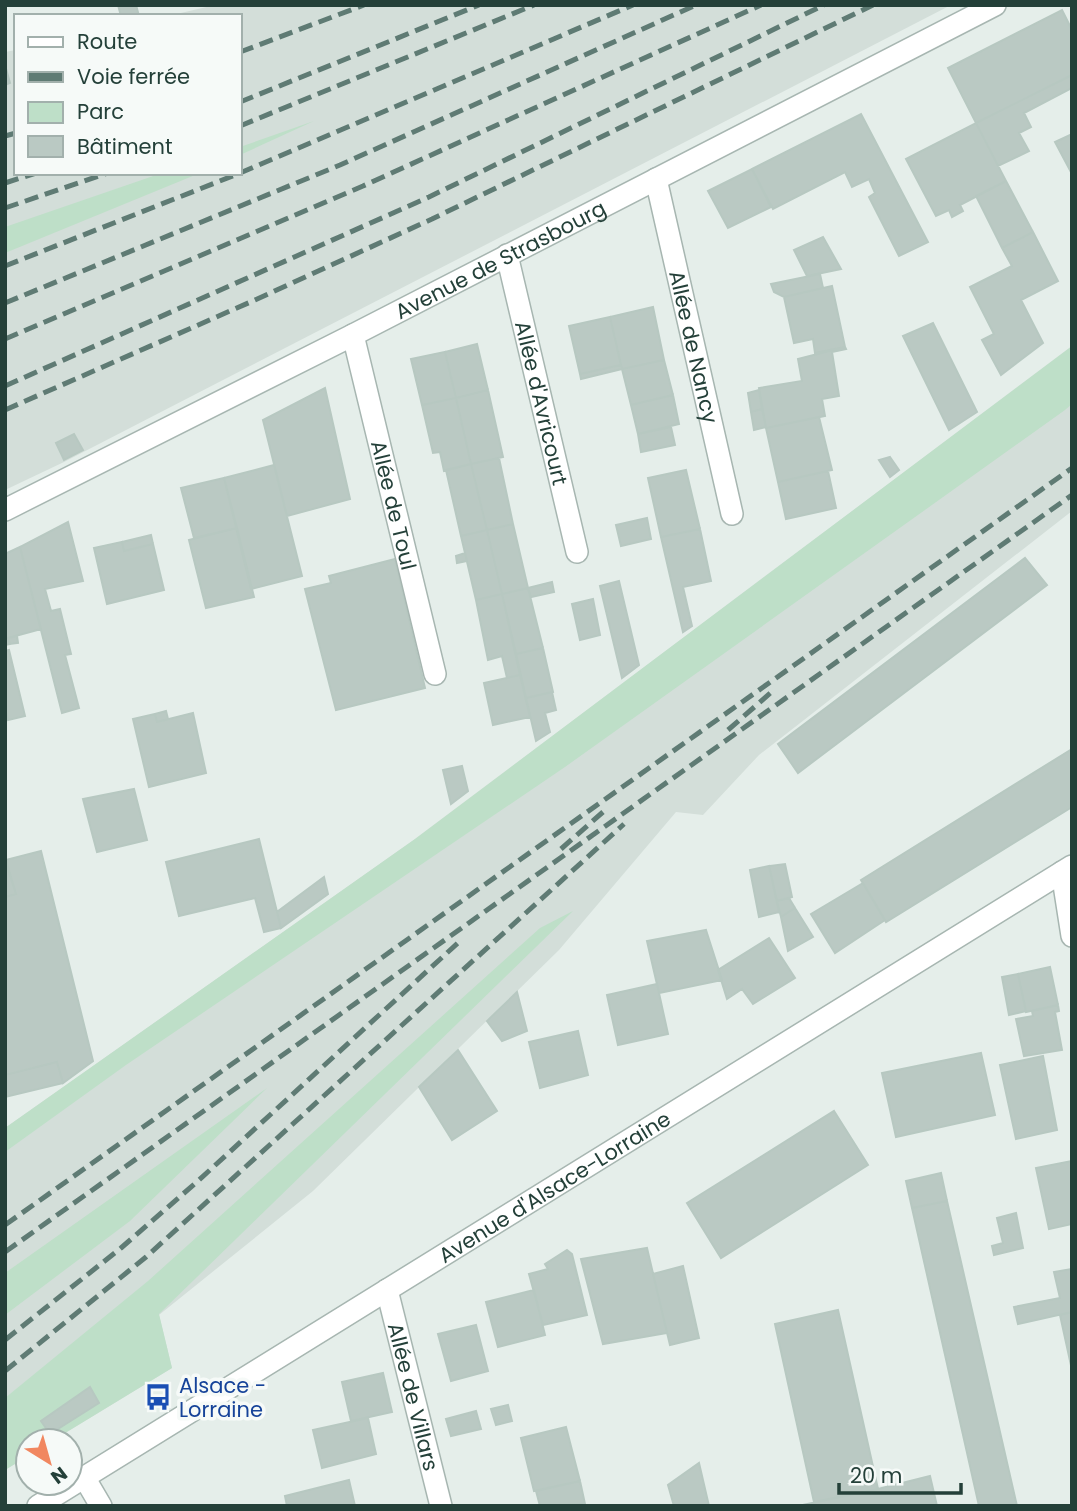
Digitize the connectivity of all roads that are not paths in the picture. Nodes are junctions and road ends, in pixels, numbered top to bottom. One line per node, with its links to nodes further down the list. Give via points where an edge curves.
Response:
1 (995, 5): 2 (street, Avenue de Strasbourg)
2 (656, 179): 3 (street, Avenue de Strasbourg); 6 (street, Allée de Nancy)
3 (507, 255): 4 (street, Avenue de Strasbourg); 7 (street, Allée d'Avricourt)
4 (353, 335): 5 (street, Avenue de Strasbourg); 8 (street, Allée de Toul)
5 (5, 510)
6 (732, 514)
7 (577, 552)
8 (435, 674)
9 (1067, 869): 10 (street); 11 (street, Avenue d'Alsace-Lorraine)
10 (1072, 936)
11 (387, 1290): 12 (street, Avenue d'Alsace-Lorraine); 14 (street, Allée de Villars)
12 (84, 1477): 13 (street)
13 (101, 1506)
14 (441, 1506)

